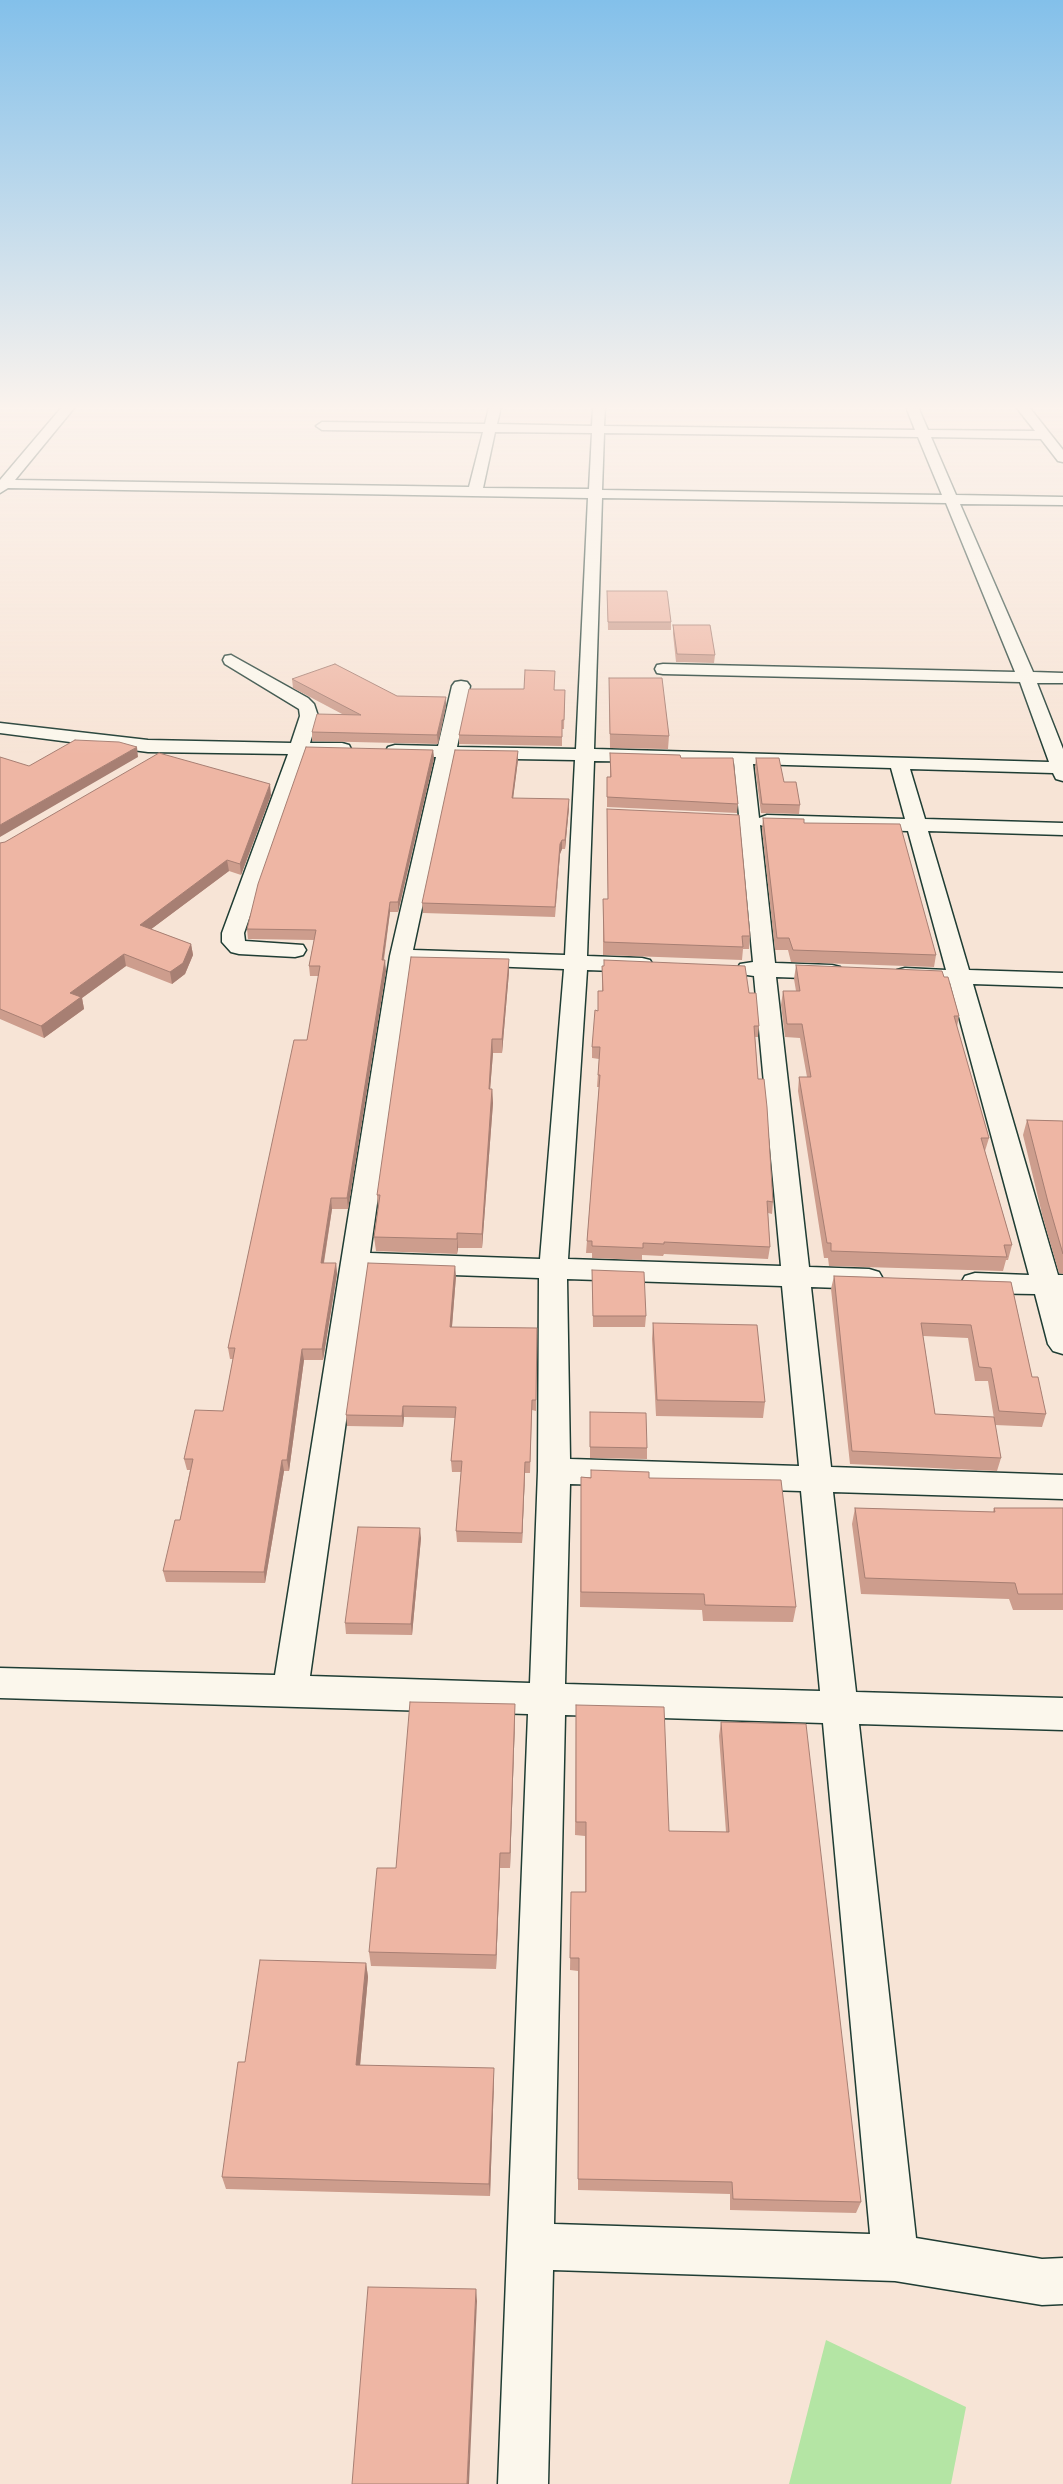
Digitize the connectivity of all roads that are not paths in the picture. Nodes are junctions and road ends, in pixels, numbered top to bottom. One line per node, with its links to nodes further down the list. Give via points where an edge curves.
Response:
1 (594, 523): 16 (street)
2 (961, 523): 5 (street)
3 (231, 660): 12 (street, via 308,708)
4 (663, 669): 5 (street)
5 (1024, 677): 6 (street); 20 (street, via 1048,711)
6 (1063, 678)
7 (461, 686): 15 (street)
8 (0, 728): 9 (street)
9 (24, 731): 10 (street); 11 (street, via 148,746)
10 (0, 744)
11 (174, 746): 12 (street); 19 (street)
12 (299, 748): 13 (street); 26 (street, via 232,942 239,947)
13 (357, 750)
14 (377, 750): 15 (street)
15 (444, 752): 16 (street); 27 (street)
16 (585, 754): 17 (street); 21 (street)
17 (744, 758): 18 (street); 23 (street)
18 (899, 763): 20 (street); 24 (street)
19 (141, 765)
20 (1062, 770)
21 (582, 813): 22 (street); 28 (street)
22 (602, 814)
23 (740, 820): 24 (street); 31 (street)
24 (916, 824): 25 (street); 34 (street)
25 (1063, 829)
26 (295, 950)
27 (400, 956): 28 (street); 36 (street)
28 (576, 962): 29 (street); 37 (street)
29 (666, 966)
30 (725, 968): 31 (street)
31 (765, 969): 32 (street); 38 (street)
32 (852, 973)
33 (881, 974): 34 (street)
34 (958, 977): 35 (street); 41 (street)
35 (1063, 980)
36 (355, 1262): 37 (street); 47 (street)
37 (553, 1270): 38 (street); 43 (street)
38 (796, 1277): 39 (street); 44 (street)
39 (896, 1280)
40 (946, 1282): 41 (street)
41 (1054, 1285): 42 (street)
42 (1063, 1344)
43 (554, 1471): 44 (street); 48 (street)
44 (816, 1480): 45 (street); 49 (street)
45 (1063, 1487)
46 (0, 1683): 47 (street)
47 (290, 1692): 48 (street)
48 (546, 1699): 49 (street); 51 (street)
49 (839, 1708): 50 (street); 52 (street)
50 (1063, 1714)
51 (531, 2246): 52 (street); 54 (street)
52 (895, 2258): 53 (street)
53 (1056, 2288)
54 (523, 2484)

